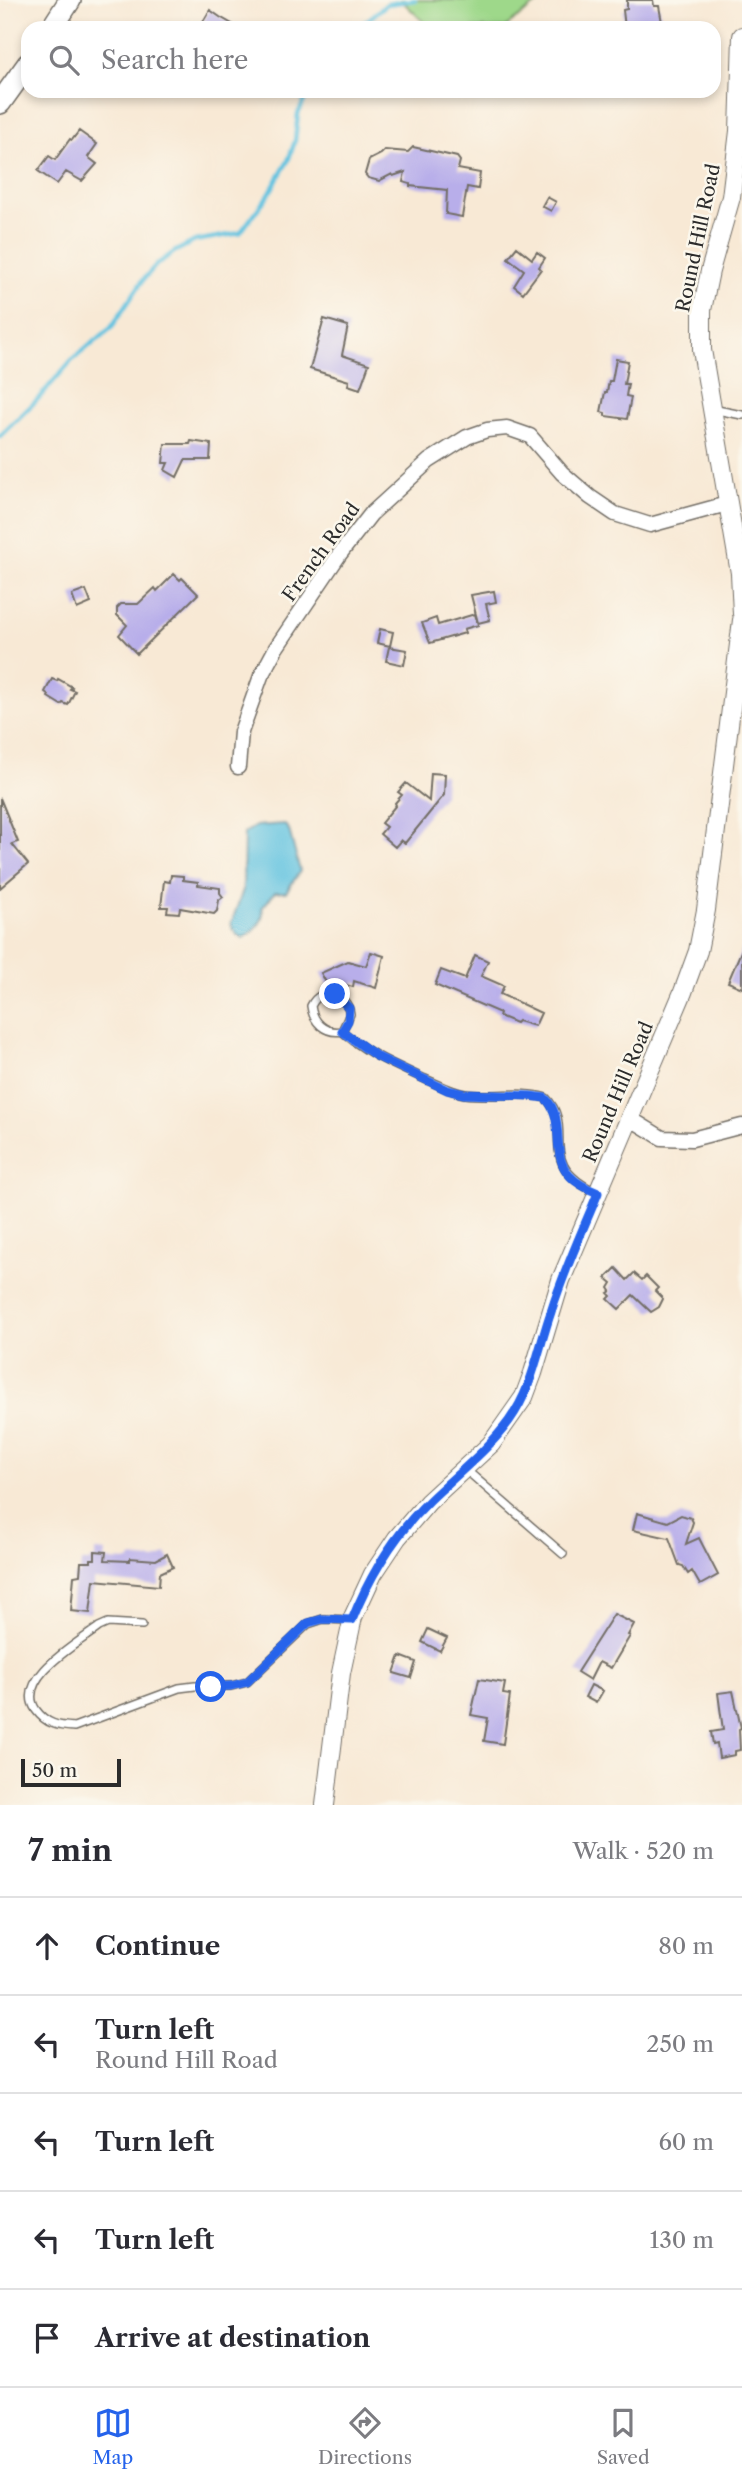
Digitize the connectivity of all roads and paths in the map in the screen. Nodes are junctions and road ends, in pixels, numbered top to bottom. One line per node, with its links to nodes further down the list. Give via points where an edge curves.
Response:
1 (70, 0): 2 (main road)
2 (56, 21)
3 (742, 36): 6 (street, Round Hill Road, via 731,197 702,310 702,351)
4 (21, 74): 5 (main road)
5 (0, 103)
6 (711, 408): 7 (lane); 8 (street, Round Hill Road)
7 (742, 415)
8 (727, 505): 9 (street, Round Hill Road, via 740,573); 11 (street, French Road, via 650,526 615,514 590,497 530,436 507,428 467,437 429,461 371,514 339,555 261,676 241,732)
9 (742, 614)
10 (742, 620): 13 (street, Round Hill Road, via 698,951)
11 (238, 767)
12 (342, 1031): 12 (lane, via 324,1029 315,1019 311,1006 318,995 335,994 347,1004 350,1014); 15 (lane, via 376,1056 447,1090 545,1098 554,1110 564,1168)
13 (631, 1119): 14 (street, via 662,1138 692,1139); 15 (street, Round Hill Road)
14 (742, 1126)
15 (598, 1193): 16 (street, Round Hill Road, via 561,1280 524,1398 491,1444)
16 (465, 1468): 17 (lane); 18 (street, Round Hill Road, via 397,1538 373,1574)
17 (563, 1554)
18 (352, 1620): 19 (lane, via 308,1623 247,1682 179,1688 74,1727 56,1726 35,1709 32,1686 47,1666 108,1623); 20 (street, Round Hill Road)
19 (142, 1625)
20 (325, 1805)

